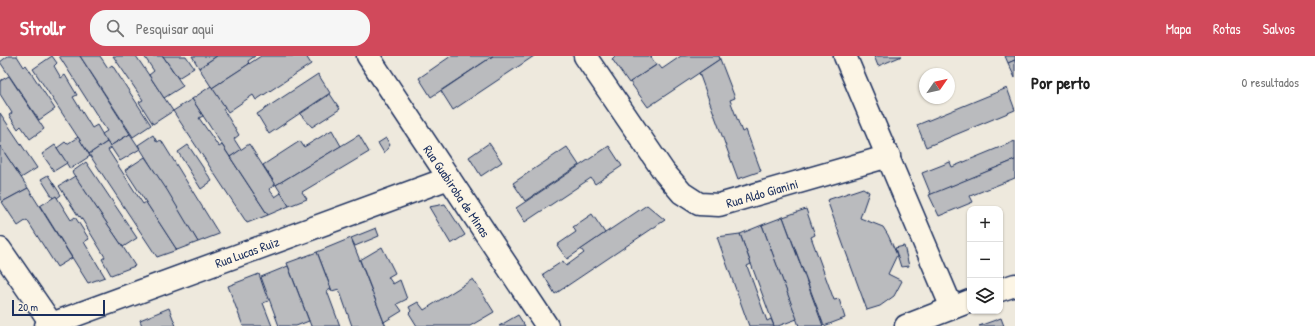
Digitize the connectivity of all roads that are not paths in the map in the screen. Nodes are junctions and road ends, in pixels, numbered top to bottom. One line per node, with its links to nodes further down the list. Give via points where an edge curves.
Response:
1 (368, 56): 5 (street, Rua Guabiroba de Minas)
2 (585, 56): 4 (street, Rua Aldo Gianini, via 664,172 682,193 699,204 719,205)
3 (845, 56): 4 (street)
4 (889, 156): 9 (street)
5 (449, 178): 10 (street, Rua Lucas Ruiz); 11 (street, Rua Guabiroba de Minas)
6 (0, 249): 10 (street)
7 (1015, 285): 8 (street)
8 (1003, 289)
9 (961, 304): 12 (street)
10 (48, 325)
11 (547, 326)
12 (906, 326)

